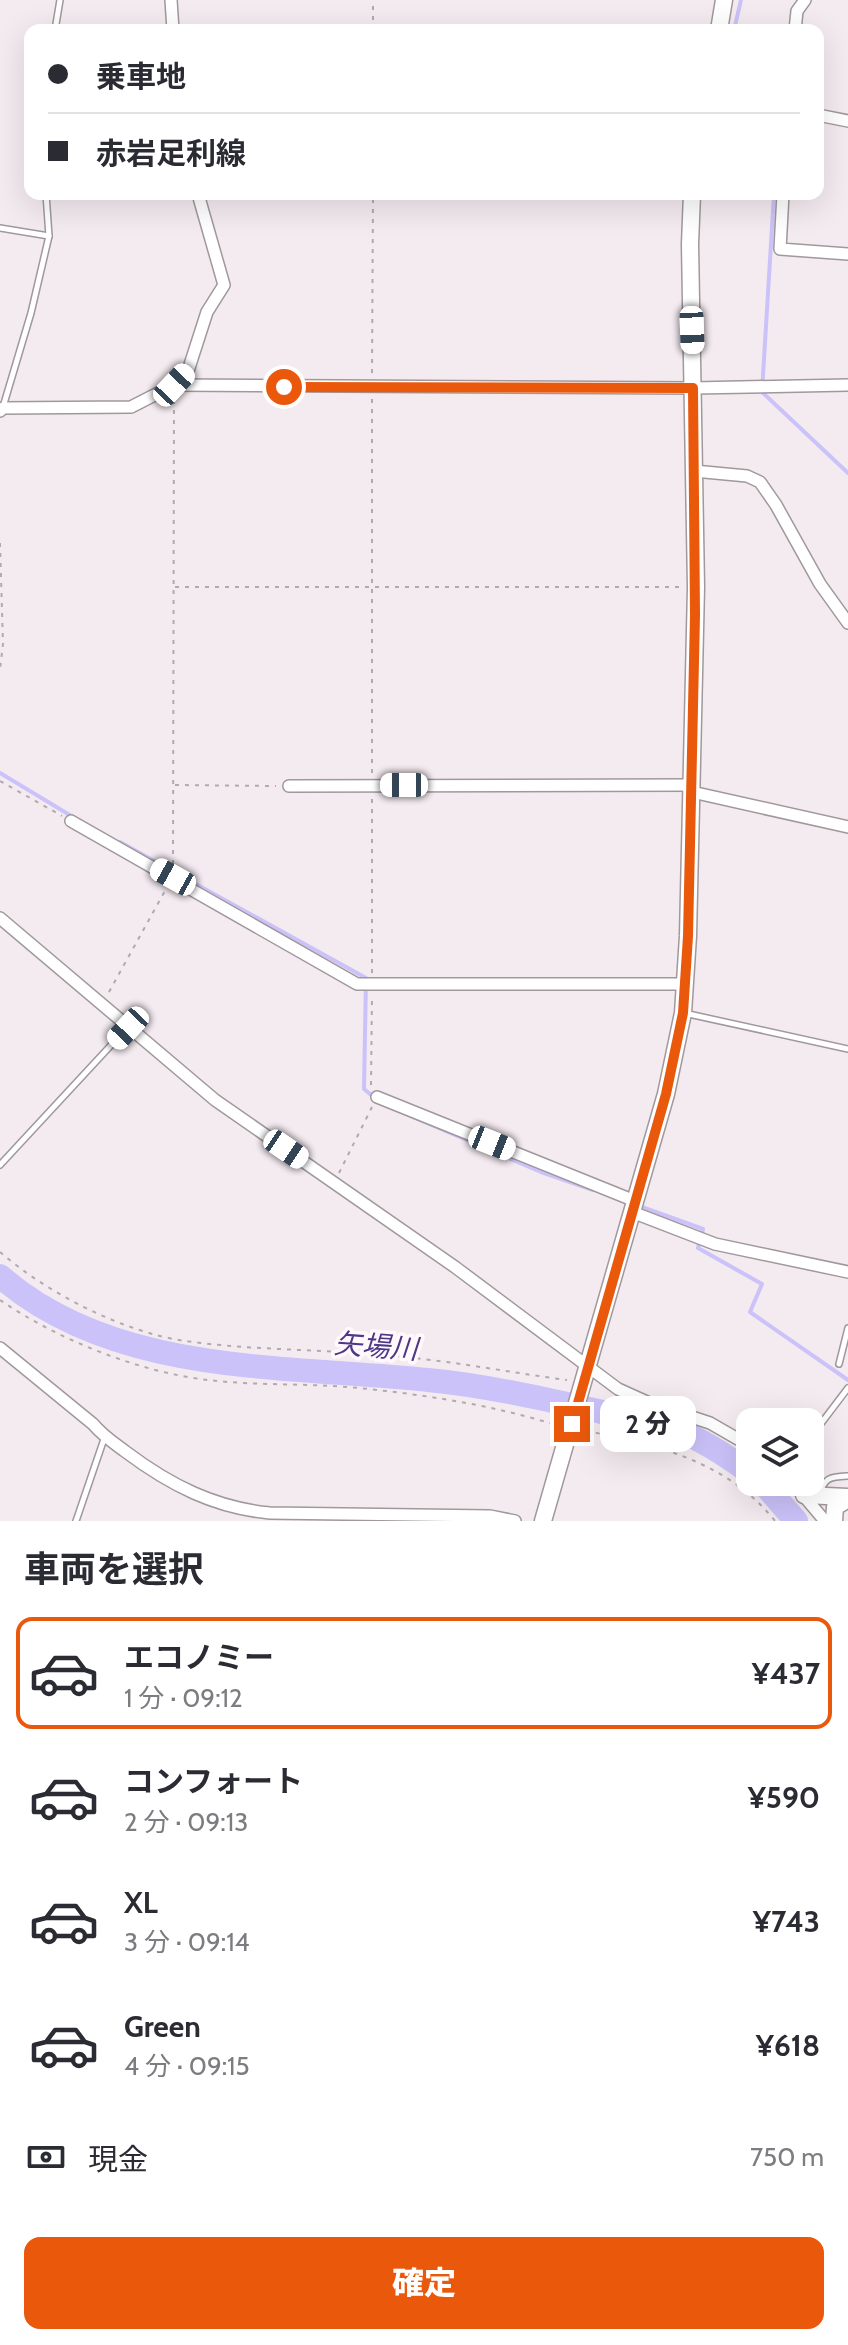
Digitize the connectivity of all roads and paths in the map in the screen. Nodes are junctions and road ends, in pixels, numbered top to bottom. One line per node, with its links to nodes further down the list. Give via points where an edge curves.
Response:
1 (60, 0): 6 (lane)
2 (171, 0): 7 (street)
3 (373, 0): 8 (path)
4 (724, 0): 9 (main road)
5 (805, 0): 10 (street)
6 (56, 24)
7 (173, 24)
8 (373, 24)
9 (720, 24)
10 (796, 24)
11 (824, 116): 12 (street)
12 (848, 121)
13 (46, 200): 19 (lane)
14 (200, 200): 21 (street, via 224,285 207,312 188,371)
15 (373, 200): 23 (path)
16 (692, 200): 24 (main road)
17 (783, 200): 20 (street, via 780,249)
18 (0, 228): 19 (lane)
19 (49, 236): 25 (lane)
20 (848, 254)
21 (174, 385): 23 (street); 25 (street, via 131,407); 28 (path)
22 (848, 385): 24 (street)
23 (372, 387): 24 (street); 30 (path)
24 (693, 388): 26 (main road)
25 (1, 409)
26 (694, 471): 29 (main road); 31 (street, via 760,482)
27 (0, 543): 32 (path)
28 (174, 587): 30 (path); 34 (path)
29 (696, 587): 30 (path); 37 (main road)
30 (373, 588): 36 (path)
31 (848, 623)
32 (0, 669)
33 (0, 781): 38 (path)
34 (174, 785): 35 (path); 40 (path)
35 (289, 786): 36 (street)
36 (372, 786): 37 (street); 43 (path)
37 (692, 788): 39 (street); 42 (main road)
38 (71, 821): 40 (street)
39 (848, 827)
40 (173, 877): 43 (street, via 357,984); 44 (path)
41 (0, 918): 44 (street)
42 (685, 984): 43 (street); 45 (main road)
43 (372, 985): 48 (path, via 371,1090)
44 (101, 1005): 46 (street)
45 (683, 1013): 47 (lane); 51 (main road)
46 (128, 1028): 49 (lane); 50 (street, via 215,1100)
47 (848, 1049)
48 (377, 1097): 50 (path); 51 (street)
49 (0, 1165)
50 (334, 1182): 58 (street)
51 (633, 1207): 53 (street, via 715,1244); 58 (main road)
52 (0, 1252): 59 (path, via 69,1298 183,1340 406,1357)
53 (848, 1272)
54 (0, 1300): 62 (path, via 67,1337 150,1368 207,1380 449,1399)
55 (848, 1328): 57 (lane)
56 (0, 1348): 63 (street)
57 (839, 1364)
58 (587, 1366): 59 (main road); 64 (street, via 633,1397 710,1423)
59 (577, 1384): 62 (main road)
60 (848, 1388): 61 (lane)
61 (824, 1420)
62 (571, 1426): 72 (main road); 73 (path, via 681,1453 741,1486)
63 (105, 1438): 70 (lane); 71 (street, via 181,1488 244,1511 490,1516)
64 (736, 1438)
65 (848, 1476): 66 (lane)
66 (824, 1481)
67 (824, 1495): 69 (main road)
68 (813, 1496): 74 (street)
69 (848, 1498): 75 (main road, via 835,1507)
70 (76, 1521)
71 (515, 1521)
72 (543, 1521)
73 (775, 1521)
74 (825, 1521)
75 (834, 1521)

